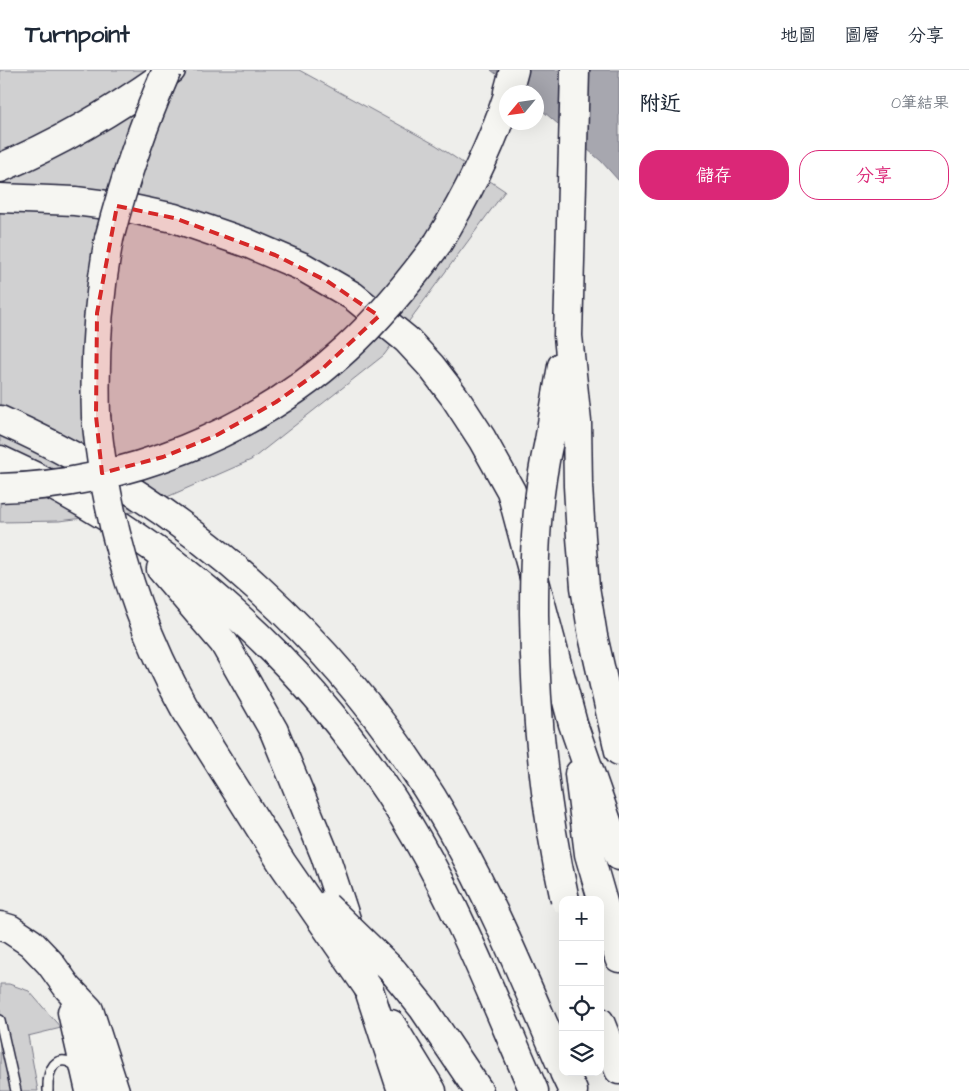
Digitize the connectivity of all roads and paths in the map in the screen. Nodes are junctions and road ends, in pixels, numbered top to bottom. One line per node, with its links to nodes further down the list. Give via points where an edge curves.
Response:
1 (168, 70): 17 (highway, bridge, via 129,167 102,277 97,314 95,381 100,457 121,558 153,647 184,707)
2 (171, 70): 7 (highway, bridge, via 104,116 39,152)
3 (514, 70): 5 (highway)
4 (575, 70): 9 (highway)
5 (510, 85)
6 (499, 117): 12 (highway, bridge, via 474,180 438,243 391,304 321,370 246,420 163,457 83,479)
7 (0, 168)
8 (0, 198): 14 (highway, bridge, via 123,207 214,231 275,255 327,281 407,340 454,396 511,491)
9 (568, 336): 15 (highway, via 585,587); 18 (highway, bridge, via 541,481 534,593 541,750 548,810)
10 (0, 420): 23 (highway, via 94,468 173,519 261,589 352,685 427,789 477,877)
11 (0, 460): 13 (highway, bridge, via 77,499)
12 (0, 488)
13 (130, 532): 29 (highway, via 224,643 274,731 325,855); 32 (highway, via 208,590 244,622 298,677 361,754 391,796 440,884)
14 (573, 724): 16 (highway); 20 (highway, via 589,854)
15 (619, 752)
16 (619, 856)
17 (282, 863): 30 (highway, bridge, via 369,989); 31 (highway, bridge, via 393,971 423,1008)
18 (564, 896)
19 (0, 926): 26 (highway, via 31,943 68,988)
20 (619, 958)
21 (0, 1020): 27 (lane)
22 (604, 1031): 24 (highway)
23 (559, 1060)
24 (619, 1070)
25 (566, 1076): 33 (highway)
26 (98, 1090): 28 (lane, via 77,1066 63,1060 51,1070)
27 (16, 1091)
28 (48, 1091)
29 (402, 1091)
30 (432, 1091)
31 (479, 1091)
32 (534, 1091)
33 (572, 1091)

